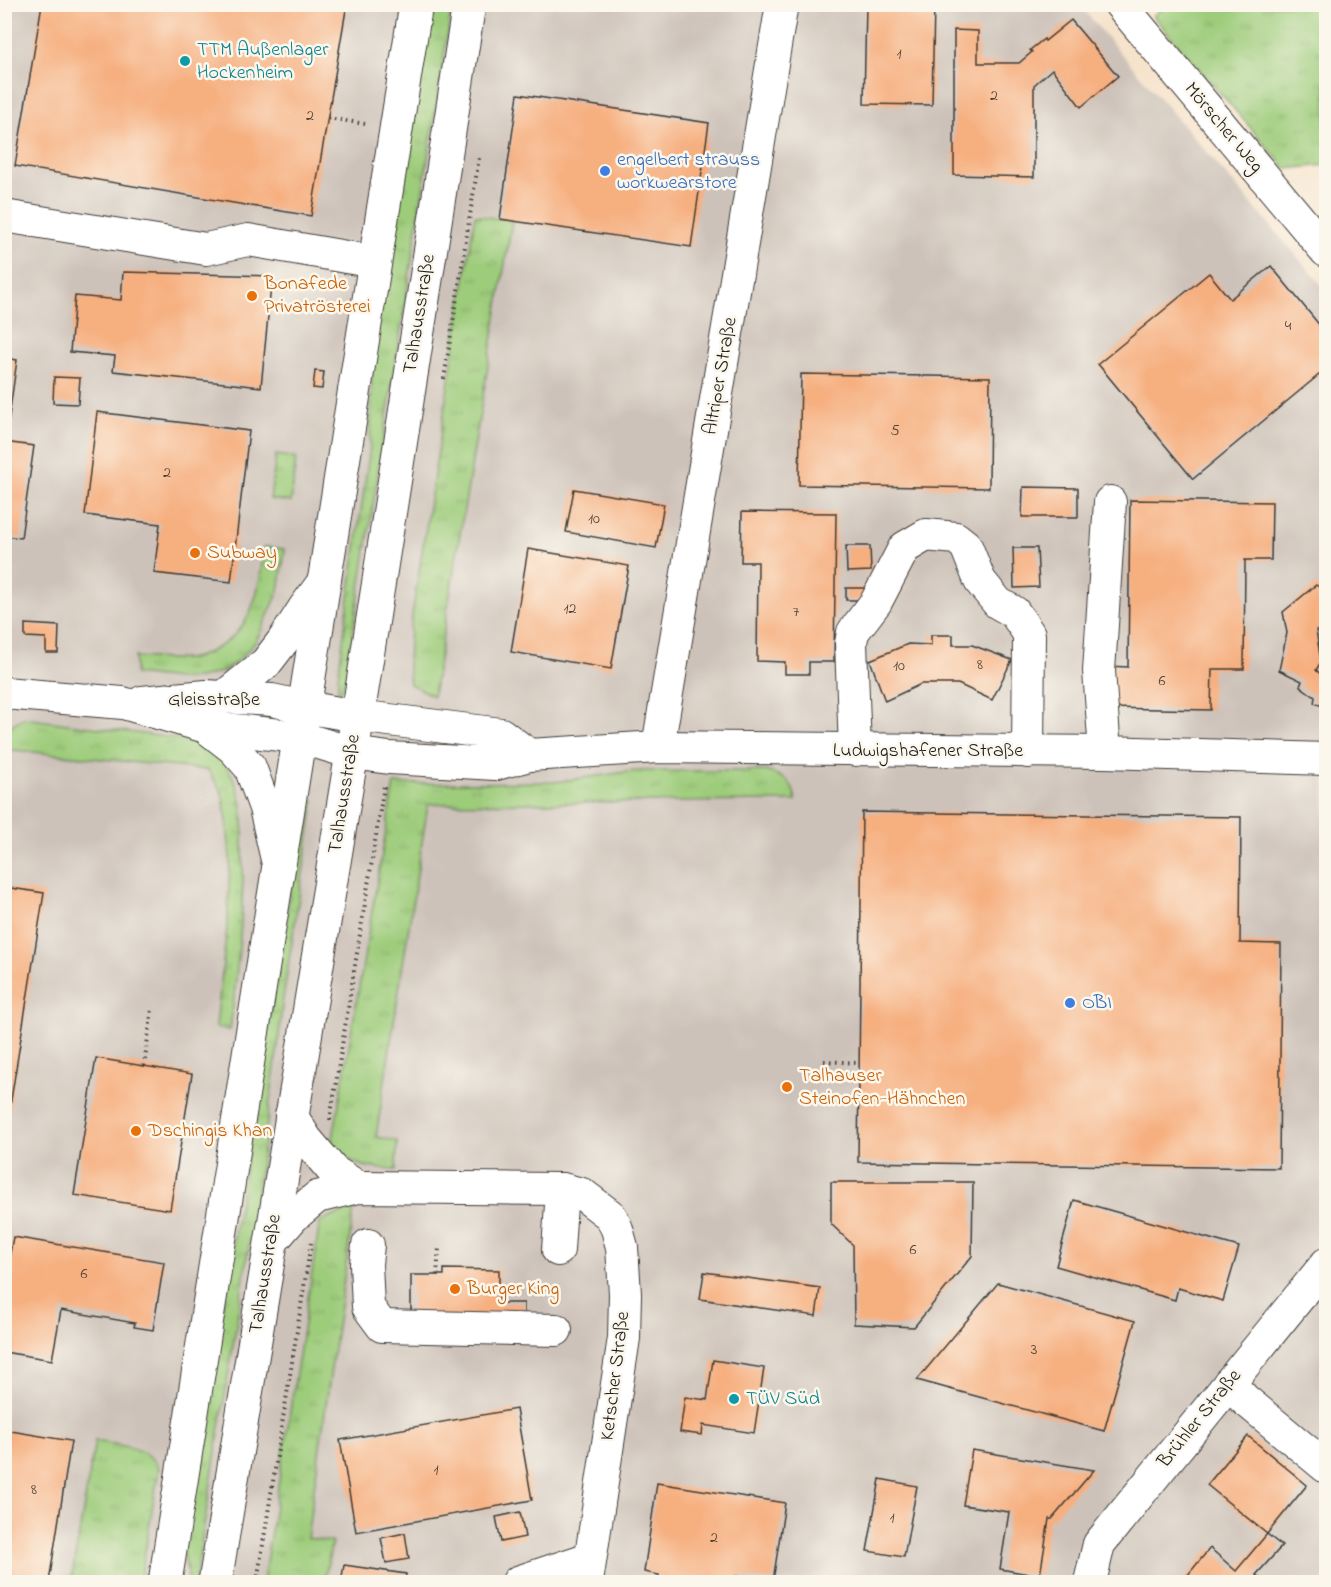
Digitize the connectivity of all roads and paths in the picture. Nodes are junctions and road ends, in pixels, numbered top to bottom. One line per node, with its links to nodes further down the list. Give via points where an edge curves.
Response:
1 (416, 4): 6 (main road)
2 (469, 4): 17 (main road, Talhausstraße)
3 (782, 4): 20 (street, Altriper Straße)
4 (1120, 4): 9 (street, Mörscher Weg)
5 (328, 118): 6 (path)
6 (396, 129): 10 (main road)
7 (479, 153): 11 (path)
8 (4, 216): 10 (street, via 206,249 248,240)
9 (1326, 251)
10 (375, 262): 13 (main road)
11 (444, 381)
12 (1110, 502): 24 (street, via 1099,671)
13 (324, 581): 15 (street, via 266,663); 18 (main road)
14 (4, 693): 16 (street, Gleisstraße)
15 (225, 696): 16 (street, Gleisstraße); 18 (street, Gleisstraße, via 272,700)
16 (123, 703): 19 (street, Gleisstraße)
17 (357, 716): 18 (street); 23 (main road, Talhausstraße); 25 (street, via 501,734)
18 (302, 722): 19 (street, Gleisstraße); 23 (street, Ludwigshafener Straße); 28 (main road)
19 (206, 726): 28 (street, via 249,767 265,808)
20 (658, 747): 21 (street, Ludwigshafener Straße); 25 (street, Ludwigshafener Straße)
21 (855, 750): 22 (street, Ludwigshafener Straße); 22 (street, via 853,632 876,602 904,548 926,535 937,535 956,538 966,546 980,581 998,603 1014,612 1029,634)
22 (1028, 752): 24 (street, Ludwigshafener Straße)
23 (352, 753): 26 (street, Ludwigshafener Straße); 33 (main road, Talhausstraße)
24 (1105, 753): 27 (street, Ludwigshafener Straße)
25 (529, 754): 26 (street, Ludwigshafener Straße, via 496,764)
26 (389, 758): 34 (path)
27 (1326, 759)
28 (279, 867): 48 (main road)
29 (152, 1009): 32 (path)
30 (824, 1061): 31 (path)
31 (859, 1062)
32 (144, 1066)
33 (291, 1114): 34 (street); 38 (main road, Talhausstraße)
34 (324, 1160): 35 (street, via 333,1171)
35 (358, 1187): 36 (street, Ketscher Straße); 37 (street, Ketscher Straße)
36 (562, 1189): 41 (street); 47 (street, Ketscher Straße, via 582,1194 611,1216 622,1246 626,1294 624,1338)
37 (317, 1197): 38 (street, Ketscher Straße); 50 (path)
38 (273, 1240): 49 (main road, Talhausstraße)
39 (368, 1245): 44 (street, via 368,1307 382,1326)
40 (439, 1247): 43 (path)
41 (558, 1250)
42 (1326, 1264): 45 (street, Brühler Straße)
43 (437, 1275)
44 (556, 1330)
45 (1229, 1383): 46 (street); 52 (street, Brühler Straße, via 1099,1544)
46 (1326, 1467)
47 (589, 1570): 51 (street)
48 (165, 1582)
49 (215, 1582)
50 (257, 1582)
51 (518, 1582)
52 (1090, 1582)

